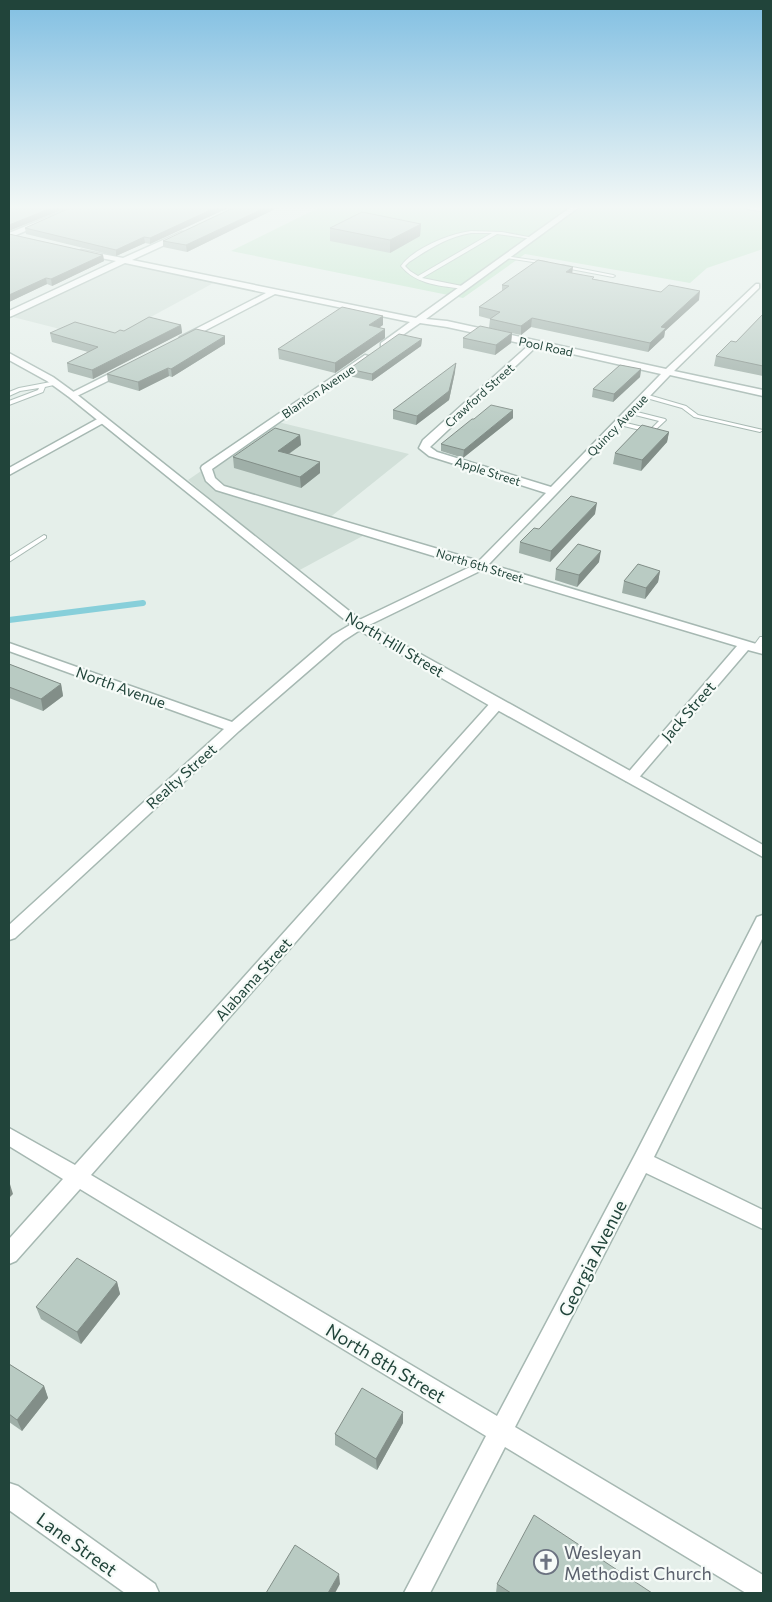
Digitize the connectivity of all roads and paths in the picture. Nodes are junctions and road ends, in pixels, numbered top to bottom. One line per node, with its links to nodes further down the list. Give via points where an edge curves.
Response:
1 (78, 282): 8 (street)
2 (223, 282): 7 (street, Pool Road)
3 (437, 282): 6 (lane)
4 (473, 282): 6 (street)
5 (756, 286): 16 (street, Quincy Avenue)
6 (465, 288): 9 (street)
7 (273, 292): 9 (street, Pool Road); 11 (street)
8 (9, 314)
9 (420, 321): 10 (street, Pool Road); 12 (street)
10 (536, 343): 16 (street, Pool Road); 28 (street, Crawford Street)
11 (170, 346)
12 (379, 349)
13 (371, 355): 29 (street, Blanton Avenue)
14 (9, 356): 17 (street, North Hill Street)
15 (136, 363): 21 (street)
16 (668, 372): 19 (street, Pool Road); 22 (street, Quincy Avenue)
17 (56, 384): 18 (lane); 21 (street, North Hill Street)
18 (42, 386): 20 (lane); 23 (lane, via 41,391)
19 (763, 393)
20 (9, 394)
21 (72, 395): 25 (street, North Hill Street)
22 (645, 396): 24 (street, Quincy Avenue); 27 (lane, via 684,407 696,416)
23 (9, 404)
24 (629, 412): 26 (street, Quincy Avenue); 26 (lane, via 663,420 652,431)
25 (101, 420): 30 (street); 35 (street, North Hill Street)
26 (618, 424): 31 (street, Quincy Avenue)
27 (760, 430)
28 (424, 448): 31 (street, Apple Street, via 433,454)
29 (206, 468): 34 (street, North 6th Street, via 210,479 220,488)
30 (9, 472)
31 (552, 491): 34 (street, Quincy Avenue)
32 (44, 538): 33 (lane)
33 (9, 560)
34 (481, 566): 35 (street, Realty Street); 36 (street, North 6th Street)
35 (358, 625): 38 (street, North Hill Street); 39 (street, Realty Street, via 338,638)
36 (757, 645): 40 (street, Jack Street)
37 (9, 647): 39 (street, North Avenue)
38 (497, 704): 40 (street, North Hill Street); 46 (street, Alabama Street)
39 (234, 728): 43 (street, Realty Street)
40 (631, 778): 41 (street, North Hill Street)
41 (763, 852)
42 (763, 922): 45 (street, Georgia Avenue)
43 (9, 934)
44 (9, 1136): 46 (street, North 8th Street)
45 (642, 1161): 47 (street); 49 (street, Georgia Avenue)
46 (77, 1178): 48 (street, Alabama Street); 49 (street, North 8th Street)
47 (763, 1220)
48 (9, 1254)
49 (502, 1432): 51 (street, North 8th Street); 53 (street, Georgia Avenue)
50 (9, 1495): 52 (street, Lane Street)
51 (763, 1589)
52 (146, 1593)
53 (417, 1593)

